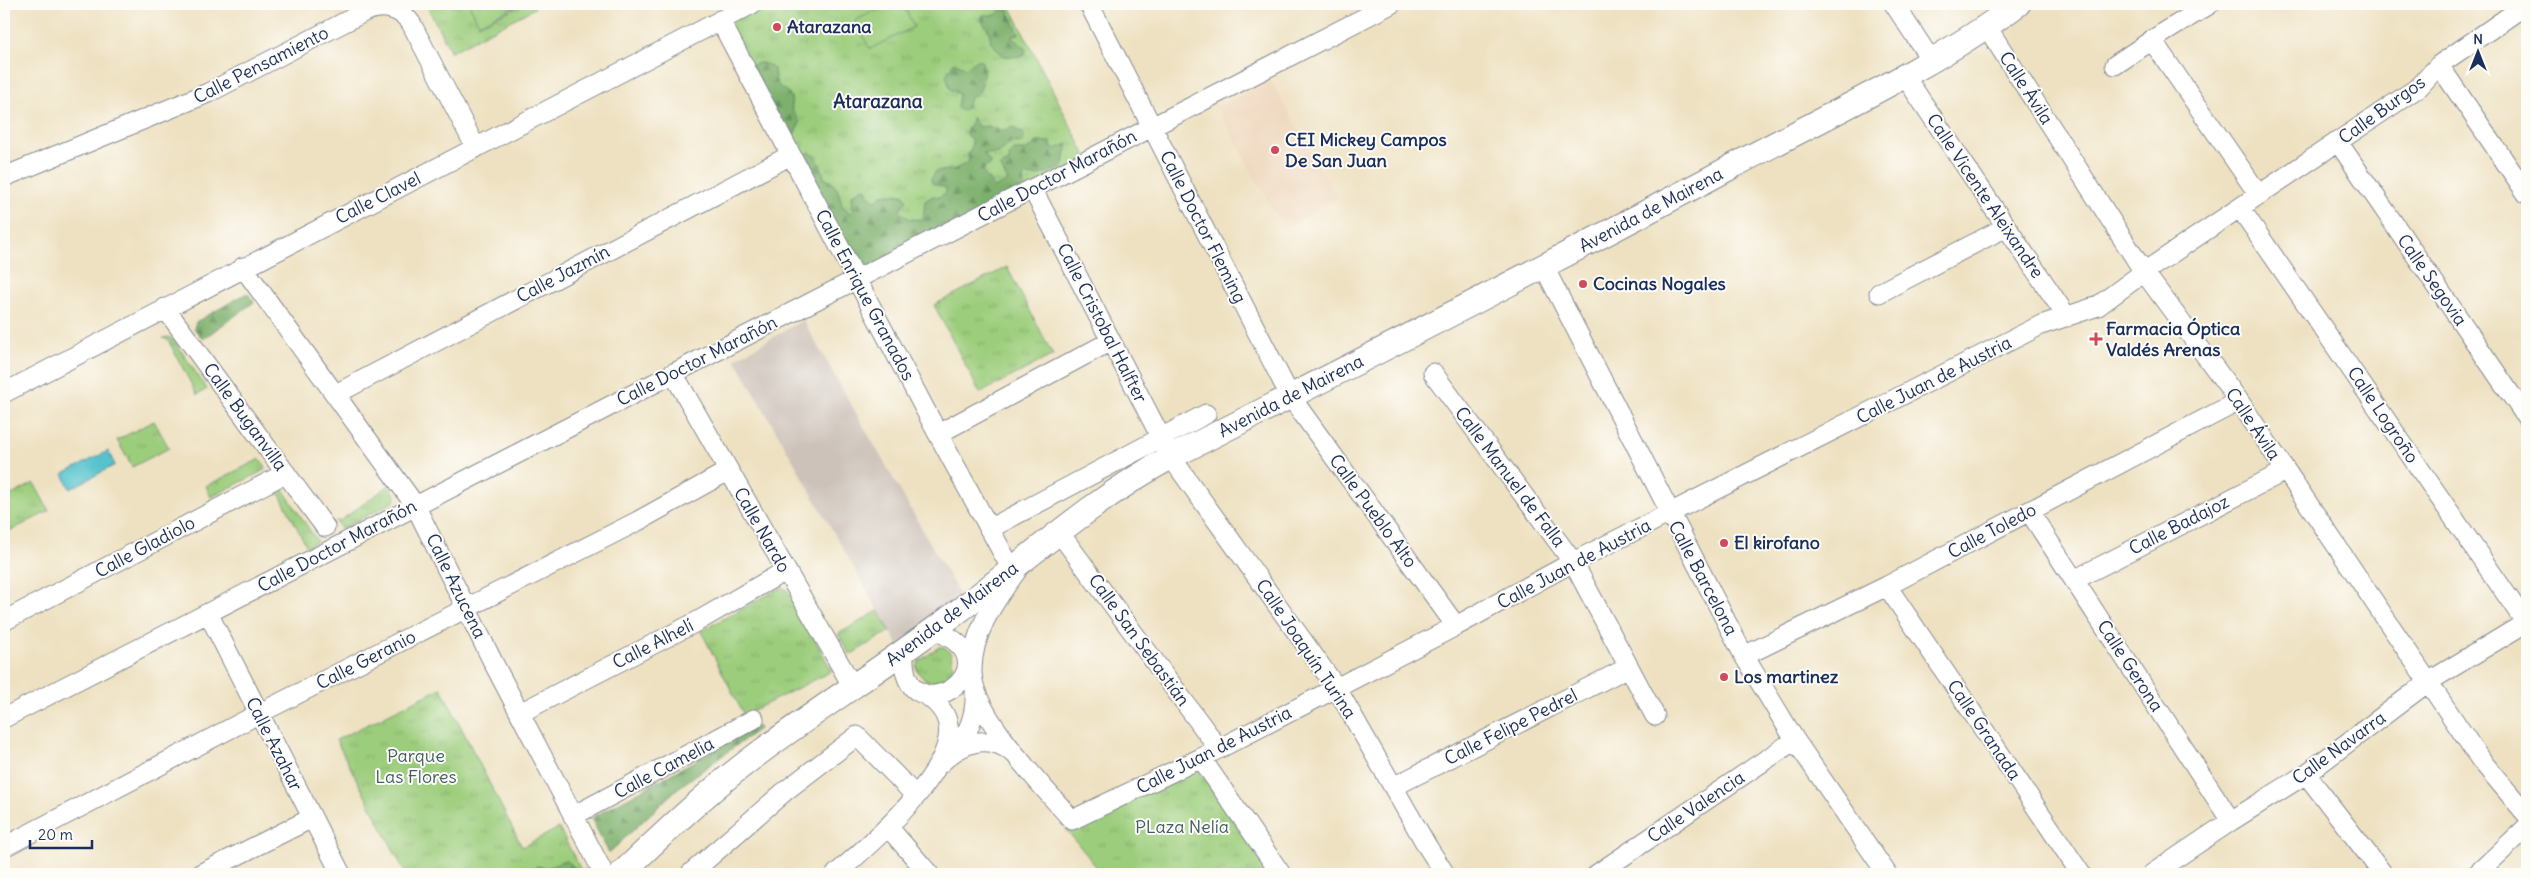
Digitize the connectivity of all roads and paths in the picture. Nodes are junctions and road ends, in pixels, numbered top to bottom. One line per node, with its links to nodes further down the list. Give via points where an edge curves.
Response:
1 (752, 4): 8 (street, Calle Clavel)
2 (1089, 4): 15 (street, Calle Doctor Fleming)
3 (1391, 4): 15 (street, Calle Doctor Marañón)
4 (1894, 4): 11 (street)
5 (2018, 4): 9 (street, Avenida de Mairena)
6 (2210, 4): 10 (street)
7 (2527, 4): 13 (street, Calle Burgos)
8 (720, 20): 17 (street, Calle Clavel); 18 (street, Calle Enrique Granados)
9 (1987, 27): 11 (street, Avenida de Mairena); 27 (street, Calle Ávila)
10 (2152, 40): 12 (street); 22 (street)
11 (1931, 60): 14 (street, Avenida de Mairena)
12 (2115, 65)
13 (2439, 65): 16 (street, Calle Burgos, via 2419,88); 21 (street)
14 (1904, 74): 24 (street, Calle Vicente Aleixandre); 26 (street, Avenida de Mairena)
15 (1150, 127): 20 (street, Calle Doctor Marañón); 37 (street, Calle Doctor Fleming)
16 (2338, 142): 22 (street, Calle Burgos); 40 (street, Calle Segovia)
17 (476, 148): 19 (street, Calle Pensamiento, via 411,23 400,12 378,7 208,93); 25 (street, Calle Clavel)
18 (791, 155): 28 (street, Calle Enrique Granados); 36 (street, Calle Jazmín)
19 (4, 177)
20 (1033, 190): 28 (street, Calle Doctor Marañón); 32 (street, Calle Cristobal Halfter)
21 (2527, 194)
22 (2259, 195): 23 (street, Calle Burgos)
23 (2240, 208): 27 (street, Calle Burgos); 61 (street, Calle Logroño)
24 (2006, 227): 29 (street); 31 (street, Calle Vicente Aleixandre)
25 (243, 267): 30 (street, Calle Clavel); 36 (street, Calle Azucena)
26 (1544, 267): 37 (street, Avenida de Mairena); 48 (street, Calle Barcelona)
27 (2144, 272): 31 (street, Calle Juan de Austria, via 2098,306); 38 (street, Calle Ávila)
28 (857, 280): 33 (street, Calle Doctor Marañón); 41 (street, Calle Enrique Granados)
29 (1878, 292)
30 (165, 308): 35 (street, Calle Clavel); 45 (street, Calle Buganvilla)
31 (2066, 317): 48 (street, Calle Juan de Austria, via 2041,326)
32 (1111, 341): 41 (street); 42 (street, Calle Cristobal Halfter)
33 (673, 373): 43 (street, Calle Nardo); 46 (street, Calle Doctor Marañón)
34 (1433, 373): 53 (street, Calle Manuel de Falla)
35 (4, 393)
36 (336, 394): 46 (street, Calle Azucena)
37 (1290, 396): 42 (street, Avenida de Mairena); 62 (street, Calle Pueblo Alto)
38 (2239, 401): 44 (street, Calle Ávila); 47 (street, Calle Toledo)
39 (1206, 414): 42 (street)
40 (2527, 418)
41 (938, 434): 50 (street, Calle Enrique Granados)
42 (1166, 447): 50 (street); 51 (street, Avenida de Mairena); 71 (street, Calle Joaquín Turina)
43 (728, 471): 55 (street, Calle Nardo); 58 (street, Calle Geranio)
44 (2285, 471): 56 (street, Calle Badajoz); 68 (street, Calle Ávila)
45 (286, 473): 49 (street, Calle Buganvilla); 60 (street, Calle Gladiolo)
46 (415, 505): 58 (street, Calle Azucena); 59 (street, Calle Doctor Marañón)
47 (2029, 511): 56 (street, Calle Gerona); 57 (street, Calle Toledo)
48 (1670, 514): 53 (street, Calle Juan de Austria); 66 (street, Calle Barcelona)
49 (325, 527)
50 (989, 529): 54 (street, Calle Enrique Granados)
51 (1058, 532): 52 (street, Avenida de Mairena); 82 (street, Calle San Sebastián)
52 (1034, 552): 54 (street, Avenida de Mairena); 69 (street, via 988,614 974,654)
53 (1573, 562): 62 (street, Calle Juan de Austria); 67 (street, Calle Manuel de Falla)
54 (1012, 570): 63 (street, Avenida de Mairena)
55 (785, 572): 70 (street, Calle Nardo); 73 (street, Calle Alhelí, via 698,621)
56 (2074, 580): 93 (street, Calle Gerona)
57 (1887, 586): 66 (street, Calle Toledo); 108 (street, Calle Granada)
58 (467, 609): 73 (street, Calle Azucena); 75 (street, Calle Geranio)
59 (208, 613): 75 (street, Calle Azahar); 77 (street, Calle Doctor Marañón)
60 (4, 621)
61 (2526, 623): 68 (street, Calle Navarra)
62 (1456, 626): 71 (street, Calle Juan de Austria)
63 (934, 630): 64 (street, Avenida de Mairena); 65 (street, via 957,640)
64 (904, 651): 70 (street, Avenida de Mairena); 72 (street, via 906,677)
65 (965, 654): 69 (street); 72 (street, via 966,670 959,684 938,695)
66 (1744, 656): 80 (street, Calle Barcelona)
67 (1629, 667): 76 (street, Calle Manuel de Falla); 88 (street, Calle Felipe Pedrel)
68 (2428, 682): 87 (street, Calle Navarra); 90 (street, Calle Ávila, via 2480,759)
69 (974, 686): 79 (street, via 975,710); 85 (street, via 987,715)
70 (853, 687): 101 (street, Avenida de Mairena, via 721,784)
71 (1336, 687): 82 (street, Calle Juan de Austria); 88 (street, Calle Joaquín Turina)
72 (923, 693): 74 (street)
73 (520, 712): 91 (street, Calle Azucena)
74 (943, 712): 79 (street); 86 (street, via 949,726 948,739 942,758)
75 (258, 714): 92 (street, Calle Azahar); 96 (street, Calle Geranio)
76 (1655, 716)
77 (4, 718)
78 (754, 719): 91 (street, Calle Camelia)
79 (968, 732): 81 (street); 83 (street)
80 (1795, 740): 97 (street, Calle Barcelona); 107 (street, Calle Valencia)
81 (995, 743): 83 (street, via 976,742); 85 (street)
82 (1219, 748): 84 (street, Calle Juan de Austria)
83 (956, 749): 86 (street)
84 (1201, 758): 85 (street, Calle Juan de Austria, via 1072,820); 105 (street)
85 (1021, 760)
86 (932, 773): 89 (street)
87 (2306, 774): 93 (street, Calle Navarra); 110 (street)
88 (1393, 787): 106 (street, Calle Joaquín Turina)
89 (916, 796): 95 (street); 102 (street, via 857,736 784,792)
90 (2527, 814)
91 (573, 816): 100 (street, Calle Azucena)
92 (312, 818): 98 (street); 99 (street, Calle Azahar)
93 (2230, 821): 109 (street, Calle Navarra)
94 (2527, 827): 111 (street)
95 (889, 828): 103 (street); 104 (street)
96 (4, 847)
97 (1884, 873)
98 (200, 874)
99 (341, 874)
100 (604, 874)
101 (621, 874)
102 (690, 874)
103 (836, 874)
104 (929, 874)
105 (1281, 874)
106 (1445, 874)
107 (1597, 874)
108 (2080, 874)
109 (2152, 874)
110 (2383, 874)
111 (2477, 874)

